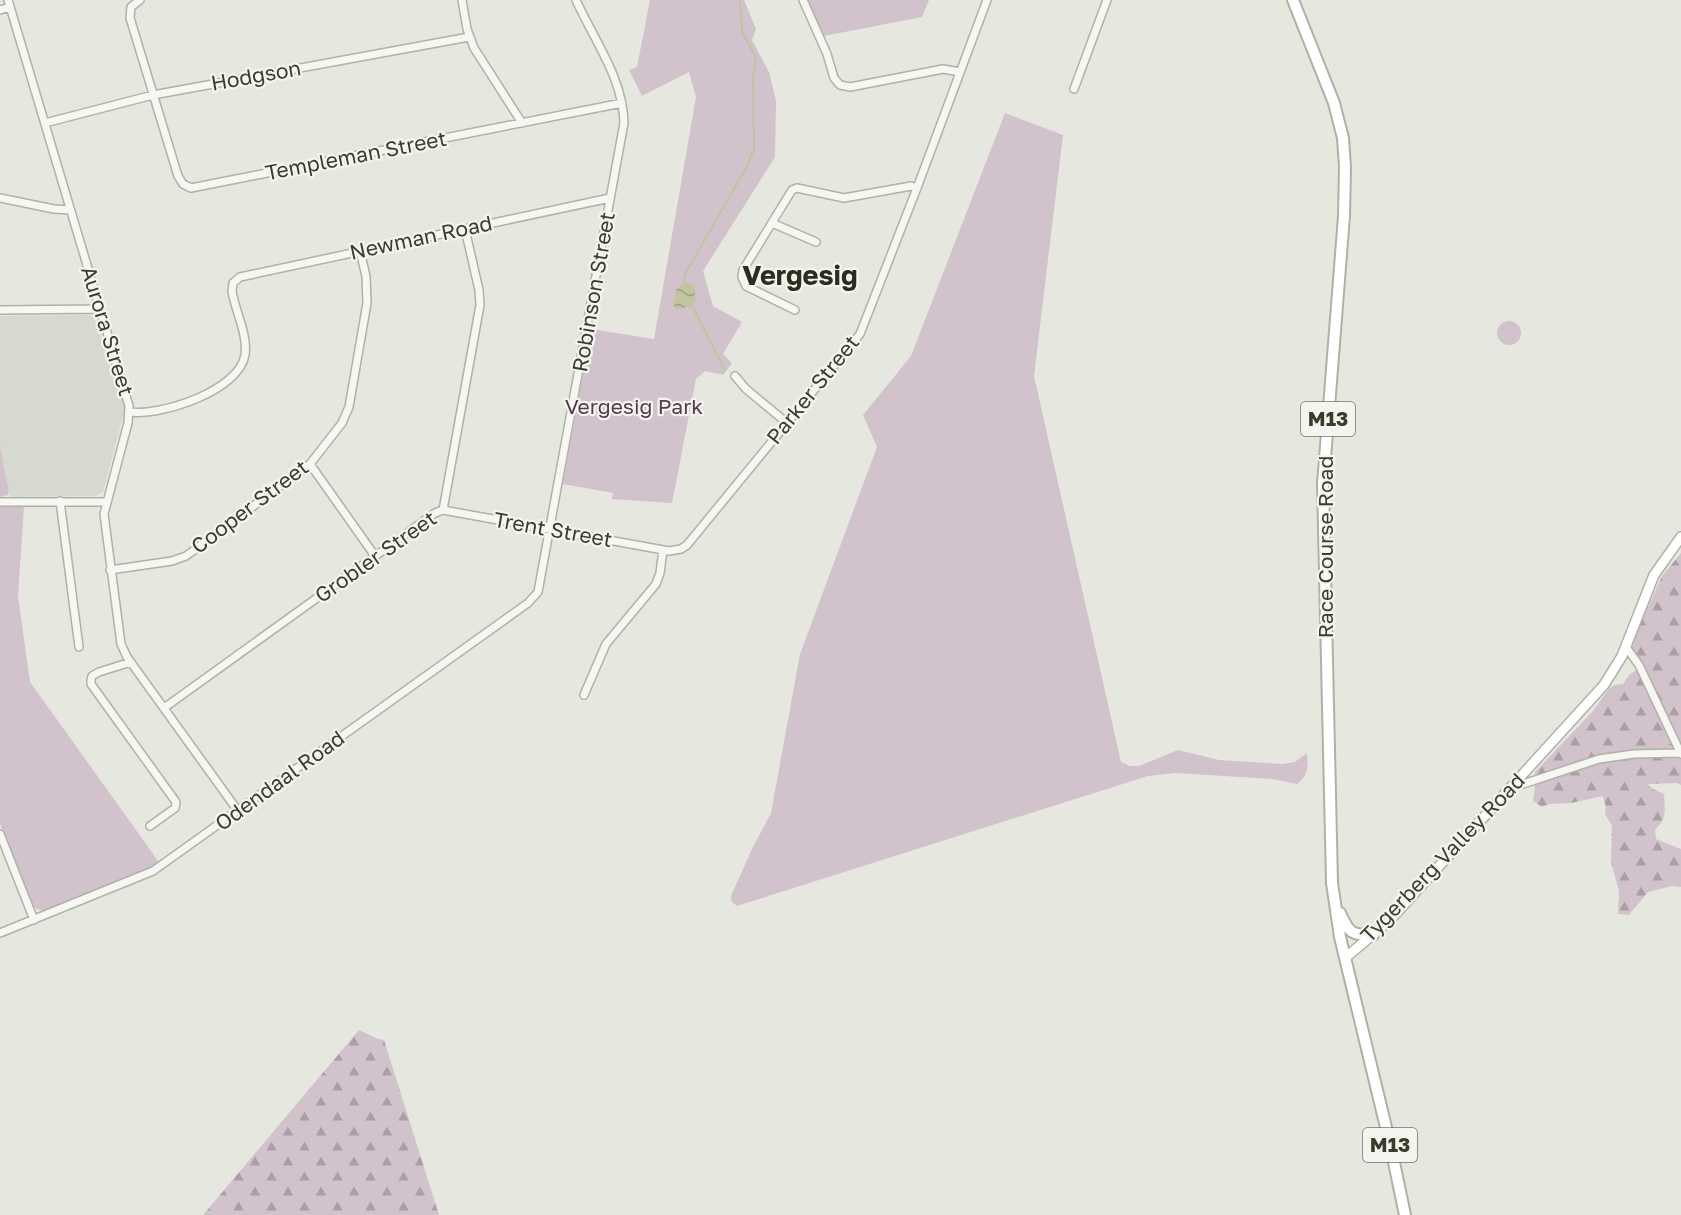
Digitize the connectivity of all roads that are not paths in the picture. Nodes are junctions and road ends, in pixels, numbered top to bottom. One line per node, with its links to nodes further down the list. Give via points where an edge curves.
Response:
1 (140, 0): 13 (street, Templeman Street, via 129,14)
2 (462, 0): 10 (street)
3 (576, 0): 14 (street, Robinson Street, via 613,75)
4 (803, 0): 11 (street, via 834,78 843,86 943,69)
5 (987, 0): 11 (street, Parker Street)
6 (1107, 0): 12 (street)
7 (1293, 0): 52 (main road, Race Course Road / M13, via 1334,103 1346,167 1323,484)
8 (9, 4): 9 (street); 15 (street, Aurora Street)
9 (0, 10)
10 (469, 37): 13 (street, Hodgson); 16 (street)
11 (960, 72): 17 (street, Parker Street)
12 (1074, 89)
13 (153, 95): 15 (street, Hodgson); 16 (street, Templeman Street, via 179,179 191,188)
14 (622, 103): 16 (street, Templeman Street); 19 (street, Robinson Street, via 623,131)
15 (45, 123): 20 (street, Aurora Street)
16 (522, 123)
17 (917, 188): 21 (street, via 848,198 794,189); 30 (street, Parker Street, via 860,334)
18 (0, 198): 20 (street)
19 (610, 198): 22 (street, Newman Road); 36 (street, Robinson Street)
20 (70, 210): 25 (street, Aurora Street)
21 (772, 223): 23 (street); 27 (street, via 743,270 742,280)
22 (465, 229): 24 (street, Newman Road); 35 (street, Grobler Street, via 480,305)
23 (816, 242)
24 (360, 251): 29 (street, Newman Road, via 243,276 233,283 232,295 245,344 236,373 196,400); 31 (street, Cooper Street, via 367,303 349,407 338,431)
25 (100, 309): 26 (street); 29 (street, Aurora Street)
26 (0, 310)
27 (795, 310)
28 (735, 376): 30 (street, via 746,390)
29 (130, 412): 34 (street, Aurora Street)
30 (787, 423): 38 (street, Parker Street, via 687,545)
31 (310, 464): 39 (street); 40 (street, Cooper Street, via 182,558)
32 (60, 501): 33 (street); 34 (street); 42 (street)
33 (0, 502)
34 (105, 502): 40 (street, Aurora Street)
35 (442, 510): 36 (street, Trent Street); 39 (street, Grobler Street)
36 (551, 530): 38 (street, Trent Street); 41 (street, Robinson Street)
37 (1681, 537): 43 (main road, Tygerberg Valley Road, via 1654,575)
38 (663, 550): 45 (street, via 656,584 606,644)
39 (375, 556): 46 (street, Grobler Street)
40 (110, 570): 44 (street, Aurora Street, via 120,637)
41 (538, 592): 49 (street, Odendaal Road)
42 (79, 647)
43 (1626, 647): 47 (street, via 1639,665); 48 (main road, Tygerberg Valley Road, via 1596,695)
44 (131, 662): 46 (street, Aurora Street); 50 (street, via 95,674 91,684 176,802 175,808)
45 (584, 695)
46 (164, 708): 49 (street, Aurora Street)
47 (1681, 753): 48 (street, via 1599,759)
48 (1510, 788): 55 (main road, Tygerberg Valley Road)
49 (238, 811): 53 (street, Odendaal Road, via 153,872)
50 (150, 826)
51 (0, 834): 53 (street)
52 (1333, 896): 55 (main road, via 1348,930); 56 (main road, Race Course Road / M13)
53 (34, 920): 54 (street, Odendaal Road)
54 (0, 933)
55 (1373, 935): 56 (main road, Tygerberg Valley Road)
56 (1345, 958): 57 (main road, Tygerberg Valley Road / M13)
57 (1405, 1215)

